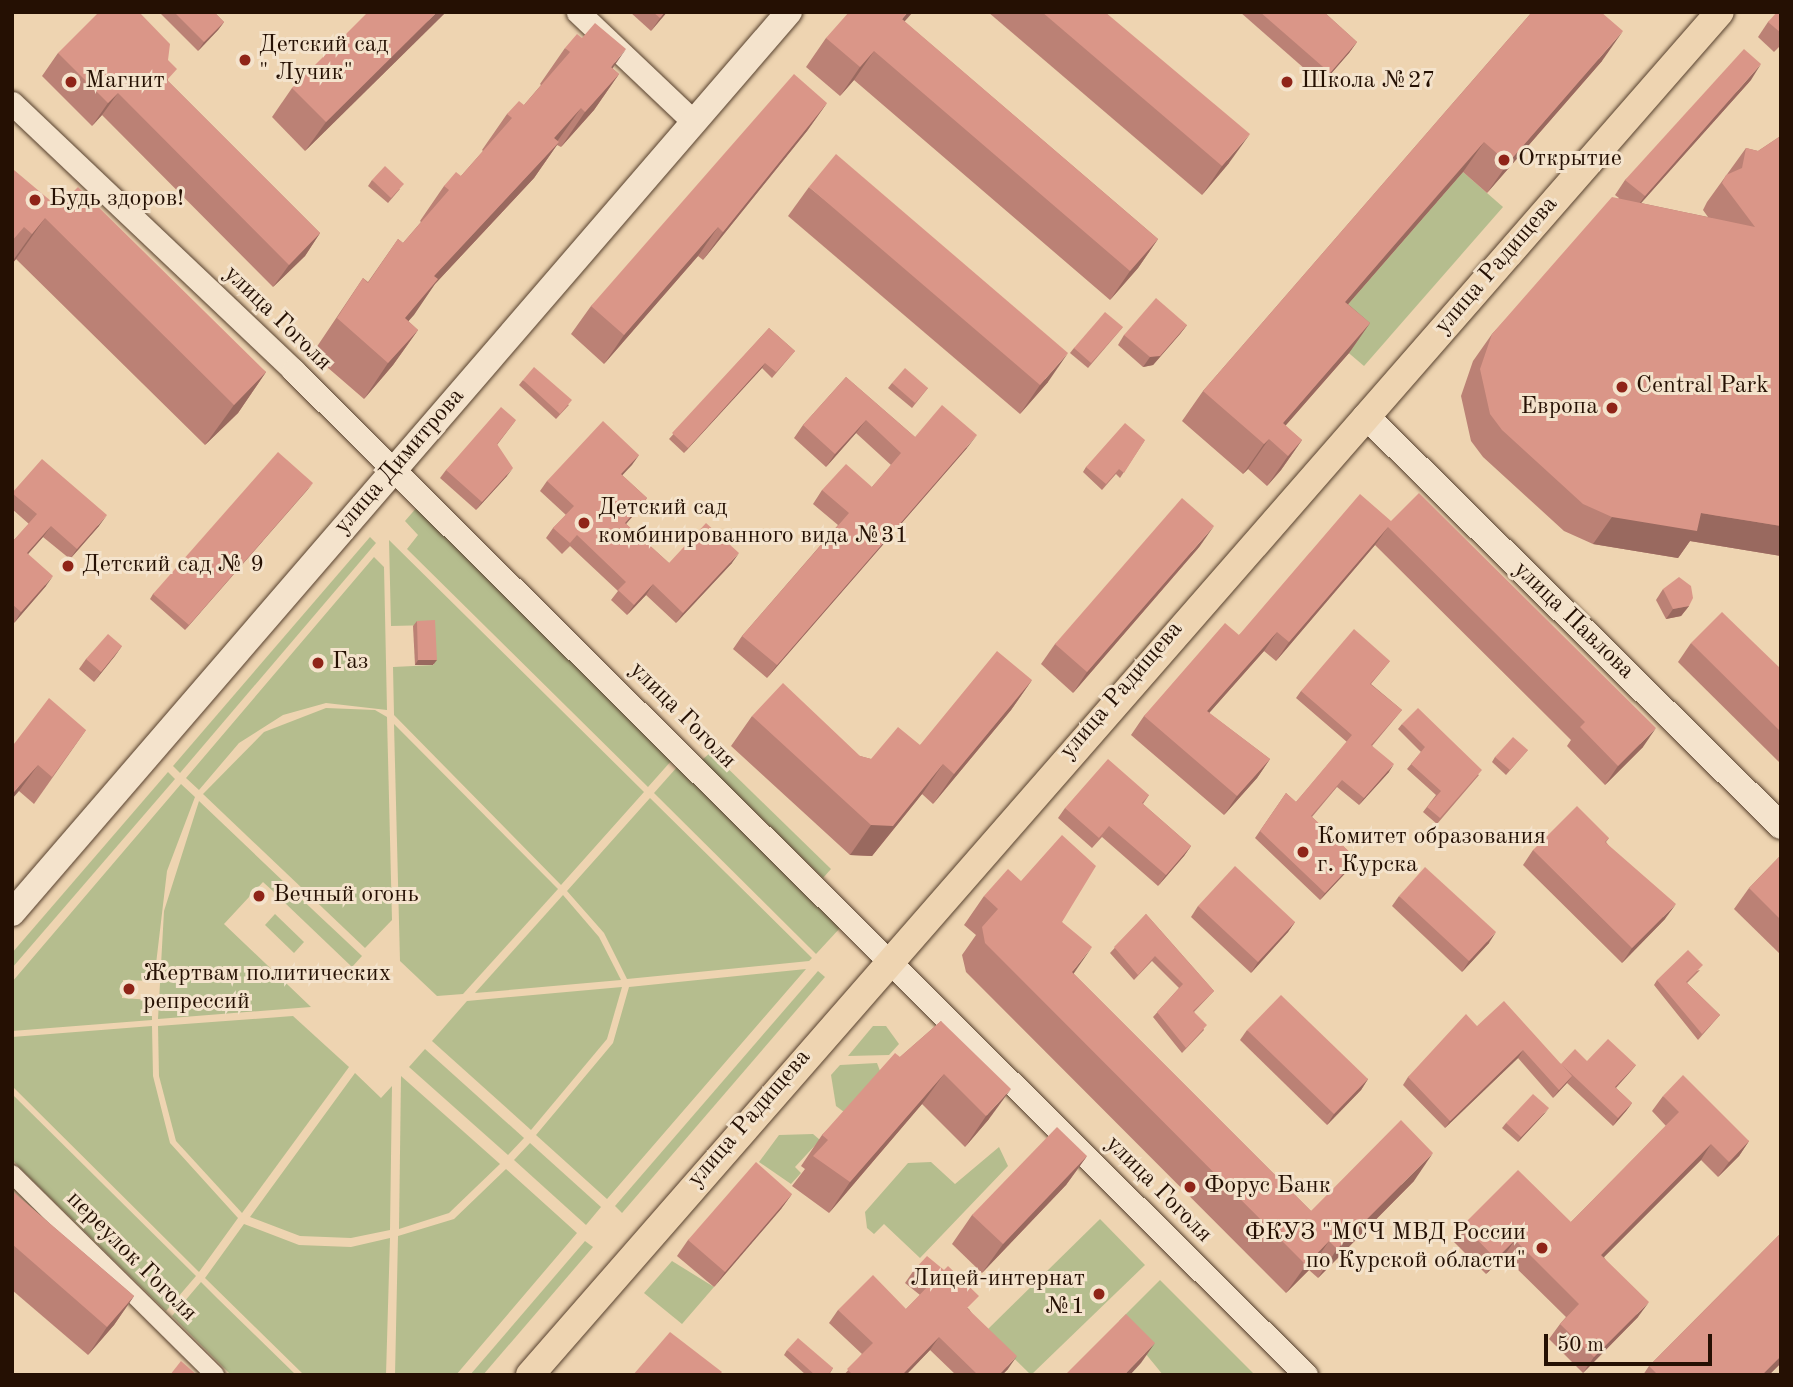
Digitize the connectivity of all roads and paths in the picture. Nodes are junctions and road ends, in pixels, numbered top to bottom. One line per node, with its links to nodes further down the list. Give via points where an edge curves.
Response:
1 (578, 12): 5 (street)
2 (789, 12): 5 (main road, улица Димитрова)
3 (1720, 12): 6 (main road, улица Радищева)
4 (12, 103): 7 (street, улица Гоголя)
5 (694, 122): 7 (main road, улица Димитрова)
6 (1366, 416): 8 (main road, улица Павлова); 10 (main road, улица Радищева)
7 (393, 469): 9 (main road, улица Димитрова); 10 (street, улица Гоголя)
8 (1781, 826)
9 (12, 913)
10 (888, 959): 13 (main road, улица Радищева); 14 (street, улица Гоголя)
11 (12, 1174): 12 (street, переулок Гоголя)
12 (215, 1375)
13 (530, 1375)
14 (1306, 1375)

